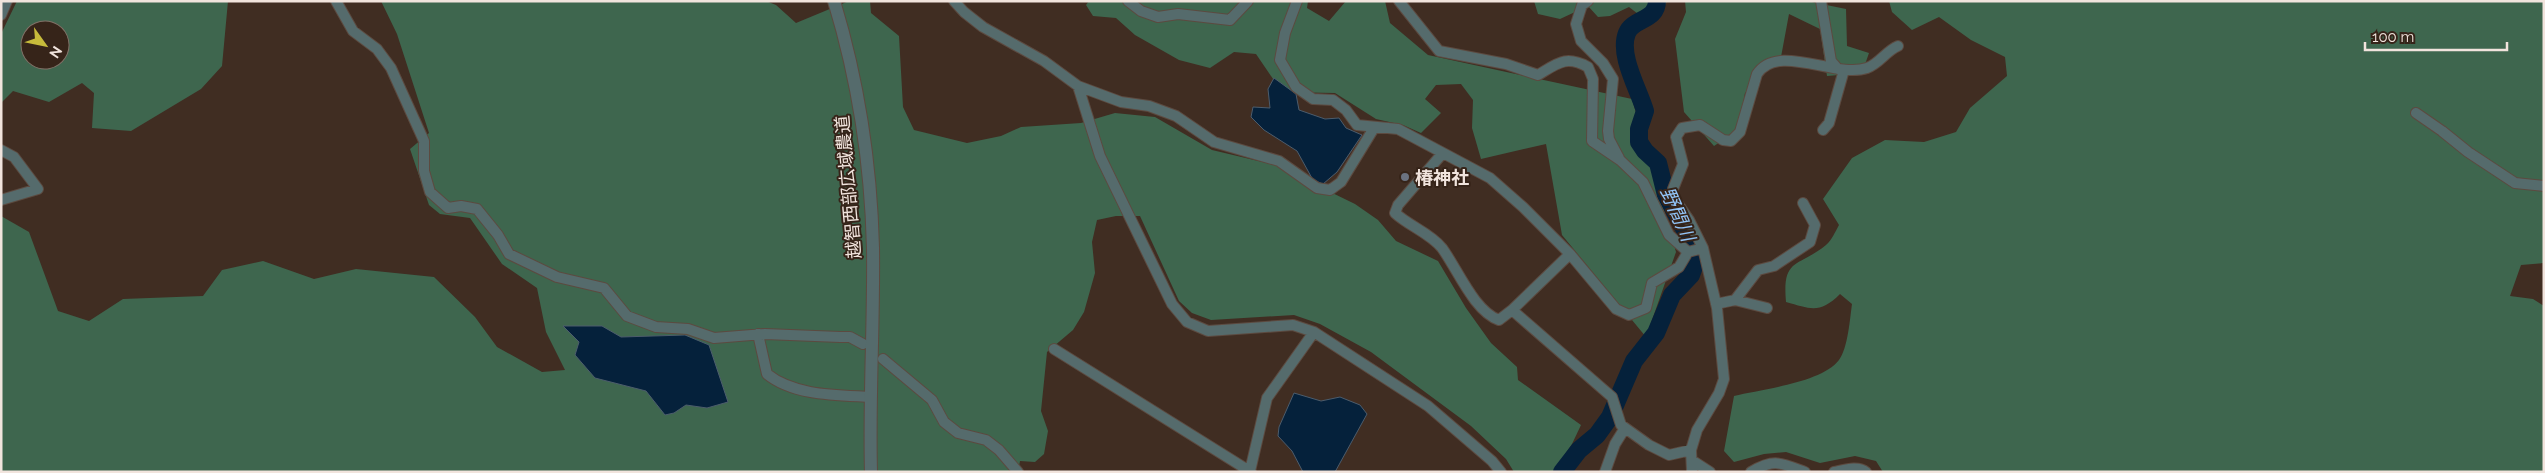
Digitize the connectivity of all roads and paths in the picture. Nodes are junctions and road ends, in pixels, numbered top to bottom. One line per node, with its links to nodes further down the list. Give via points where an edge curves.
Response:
1 (8, 1): 11 (street)
2 (336, 1): 32 (street, via 353,31 377,49 391,68 424,140 424,171 430,192 441,204 448,208 461,206 477,210 510,254 557,278 604,288 627,316 656,327 688,329 714,338)
3 (834, 1): 36 (street, 越智西部広域農道, via 846,40 865,156 873,247)
4 (954, 1): 14 (street, via 983,27 1044,61)
5 (1128, 1): 6 (street, via 1158,17 1178,14 1230,20)
6 (1248, 1)
7 (1297, 1): 16 (street, via 1285,33 1280,60 1287,74 1296,87 1313,99 1333,100 1357,125)
8 (1399, 1): 20 (street, via 1438,51 1506,64 1538,75 1559,62 1574,59 1588,67 1593,79 1592,141)
9 (1588, 1): 20 (street, via 1582,5 1576,24 1582,41 1613,79 1608,139)
10 (1821, 1): 13 (street, via 1831,61)
11 (1, 15)
12 (1898, 46): 13 (street, via 1868,68)
13 (1841, 69): 17 (street, via 1829,123); 24 (street, via 1772,61 1762,66 1758,74 1740,132 1732,141 1723,140 1700,125 1682,128 1676,137 1683,164 1672,197 1689,220)
14 (1078, 86): 16 (street, via 1176,116 1214,142 1280,162 1317,188 1330,190 1341,182); 31 (street, via 1100,156 1172,304 1187,322 1208,331 1293,325)
15 (2416, 113): 21 (street, via 2515,182)
16 (1374, 128): 19 (street, via 1398,130)
17 (1823, 130)
18 (1, 150): 22 (street, via 14,157 38,189)
19 (1442, 154): 26 (street, via 1490,178); 30 (street, via 1398,205 1395,213 1440,246 1489,316 1499,320)
20 (1620, 160): 25 (street, via 1643,182 1669,235)
21 (2544, 186)
22 (1, 200)
23 (1803, 204): 27 (street, via 1815,224 1810,242 1774,266 1758,270)
24 (1702, 248): 25 (street); 28 (street)
25 (1688, 252): 26 (street, via 1679,267 1652,284 1646,308 1629,315 1616,309)
26 (1570, 254): 30 (street)
27 (1735, 300): 28 (street); 29 (street)
28 (1716, 304): 38 (street, via 1724,379 1697,430)
29 (1767, 308)
30 (1512, 310): 37 (street, via 1612,397 1621,425)
31 (1314, 332): 40 (street, via 1267,398); 43 (street, via 1428,406)
32 (758, 334): 33 (street, via 850,337); 36 (street, via 767,374 779,382 830,394)
33 (863, 344)
34 (1054, 349): 40 (street)
35 (883, 359): 42 (street, via 932,400 944,422 958,432 986,440)
36 (871, 398): 41 (street, 越智西部広域農道)
37 (1626, 428): 38 (street, via 1669,455); 44 (street, via 1615,444)
38 (1691, 450): 39 (street)
39 (1693, 467): 45 (street)
40 (1250, 471)
41 (871, 472)
42 (1018, 472)
43 (1501, 472)
44 (1605, 472)
45 (1710, 472)
46 (1751, 472): 47 (street, via 1764,464 1777,462)
47 (1805, 472)
48 (1834, 472): 49 (street, via 1849,468)
49 (1866, 472)

